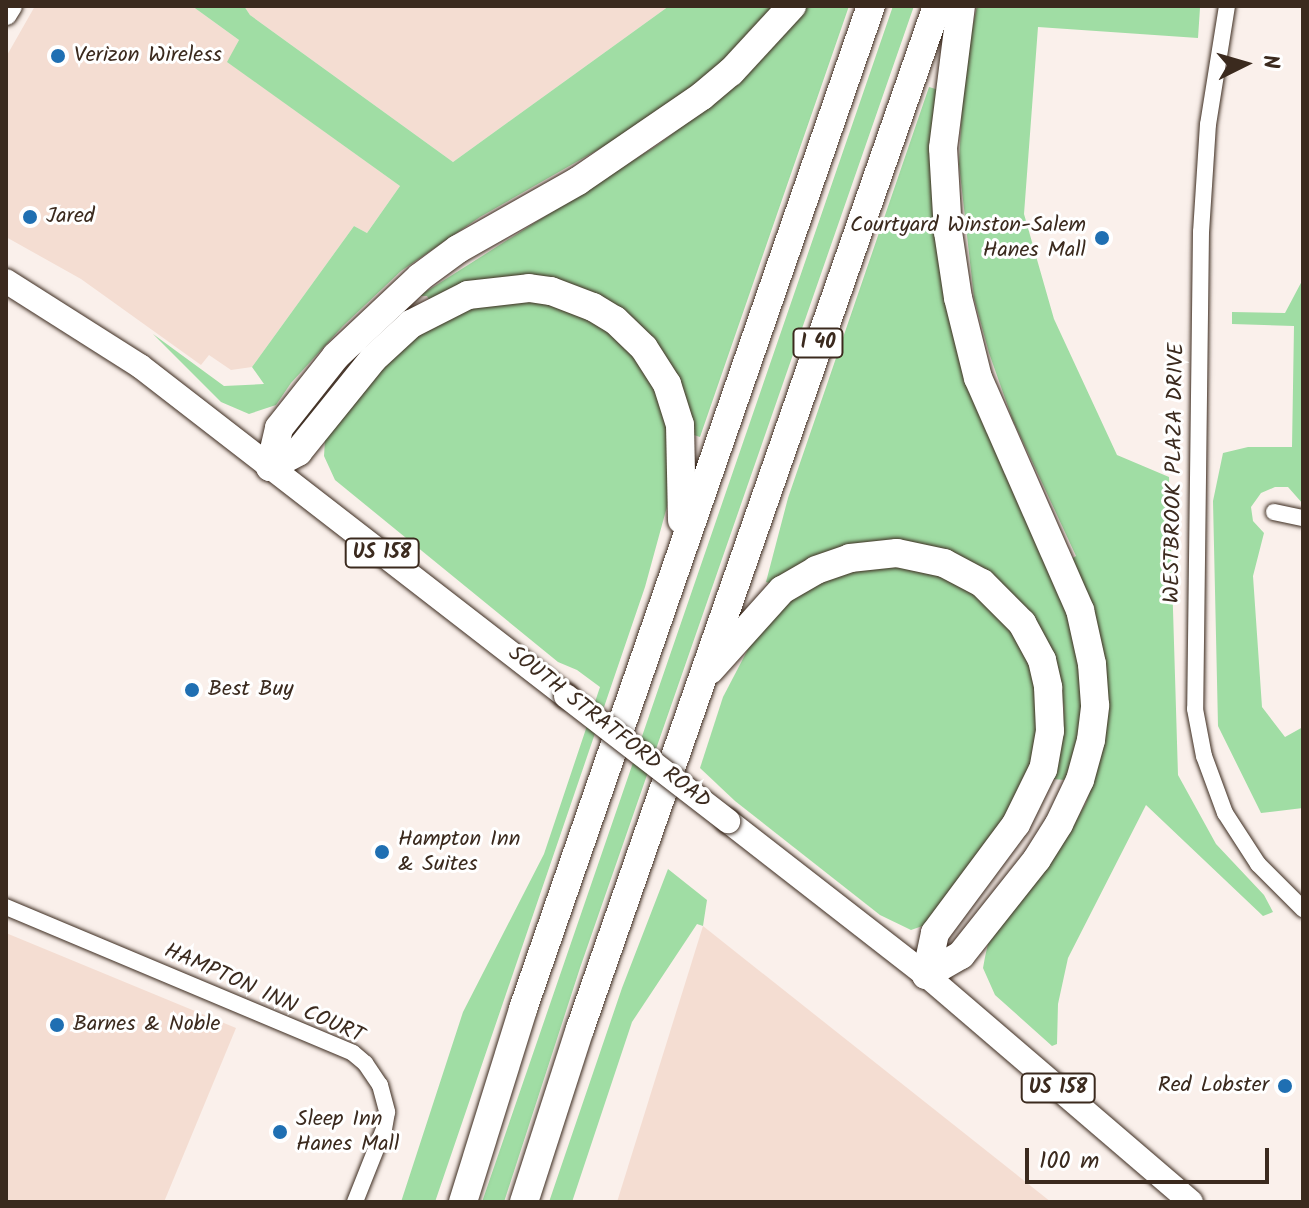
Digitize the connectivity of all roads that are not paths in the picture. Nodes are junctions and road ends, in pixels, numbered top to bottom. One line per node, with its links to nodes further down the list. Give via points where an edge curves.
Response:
1 (11, 6): 7 (main road)
2 (792, 6): 9 (highway, via 731,72 692,103 578,181 458,249 420,277 336,356 279,428)
3 (871, 6): 12 (highway, I 40)
4 (937, 6): 13 (highway, I 40)
5 (961, 6): 16 (highway, via 943,148 958,298 978,378 1080,610 1095,705 1080,780 1059,824 961,955)
6 (1227, 6): 15 (street, WESTBROOK PLAZA DRIVE, via 1208,124 1201,232 1195,709 1204,756 1225,813 1258,864)
7 (6, 14)
8 (6, 281): 9 (main road, SOUTH STRATFORD ROAD / US 158, via 140,366)
9 (270, 467): 12 (highway, via 298,452 373,359 411,324 485,291 551,291 615,320 644,348 667,384 680,425); 16 (main road, SOUTH STRATFORD ROAD / US 158, bridge)
10 (1274, 512): 11 (street)
11 (1303, 518)
12 (680, 555): 18 (highway, I 40, via 523,1009)
13 (701, 680): 16 (highway, via 782,590 850,558 897,553 944,563 982,583 1022,623 1042,660 1048,687 1050,731 1043,769 1016,824 935,933); 19 (highway, I 40)
14 (6, 907): 17 (street, HAMPTON INN COURT, via 353,1053 365,1063 380,1085 387,1112)
15 (1303, 909)
16 (926, 975): 20 (main road, SOUTH STRATFORD ROAD / US 158)
17 (355, 1202)
18 (463, 1202)
19 (524, 1202)
20 (1191, 1202)

